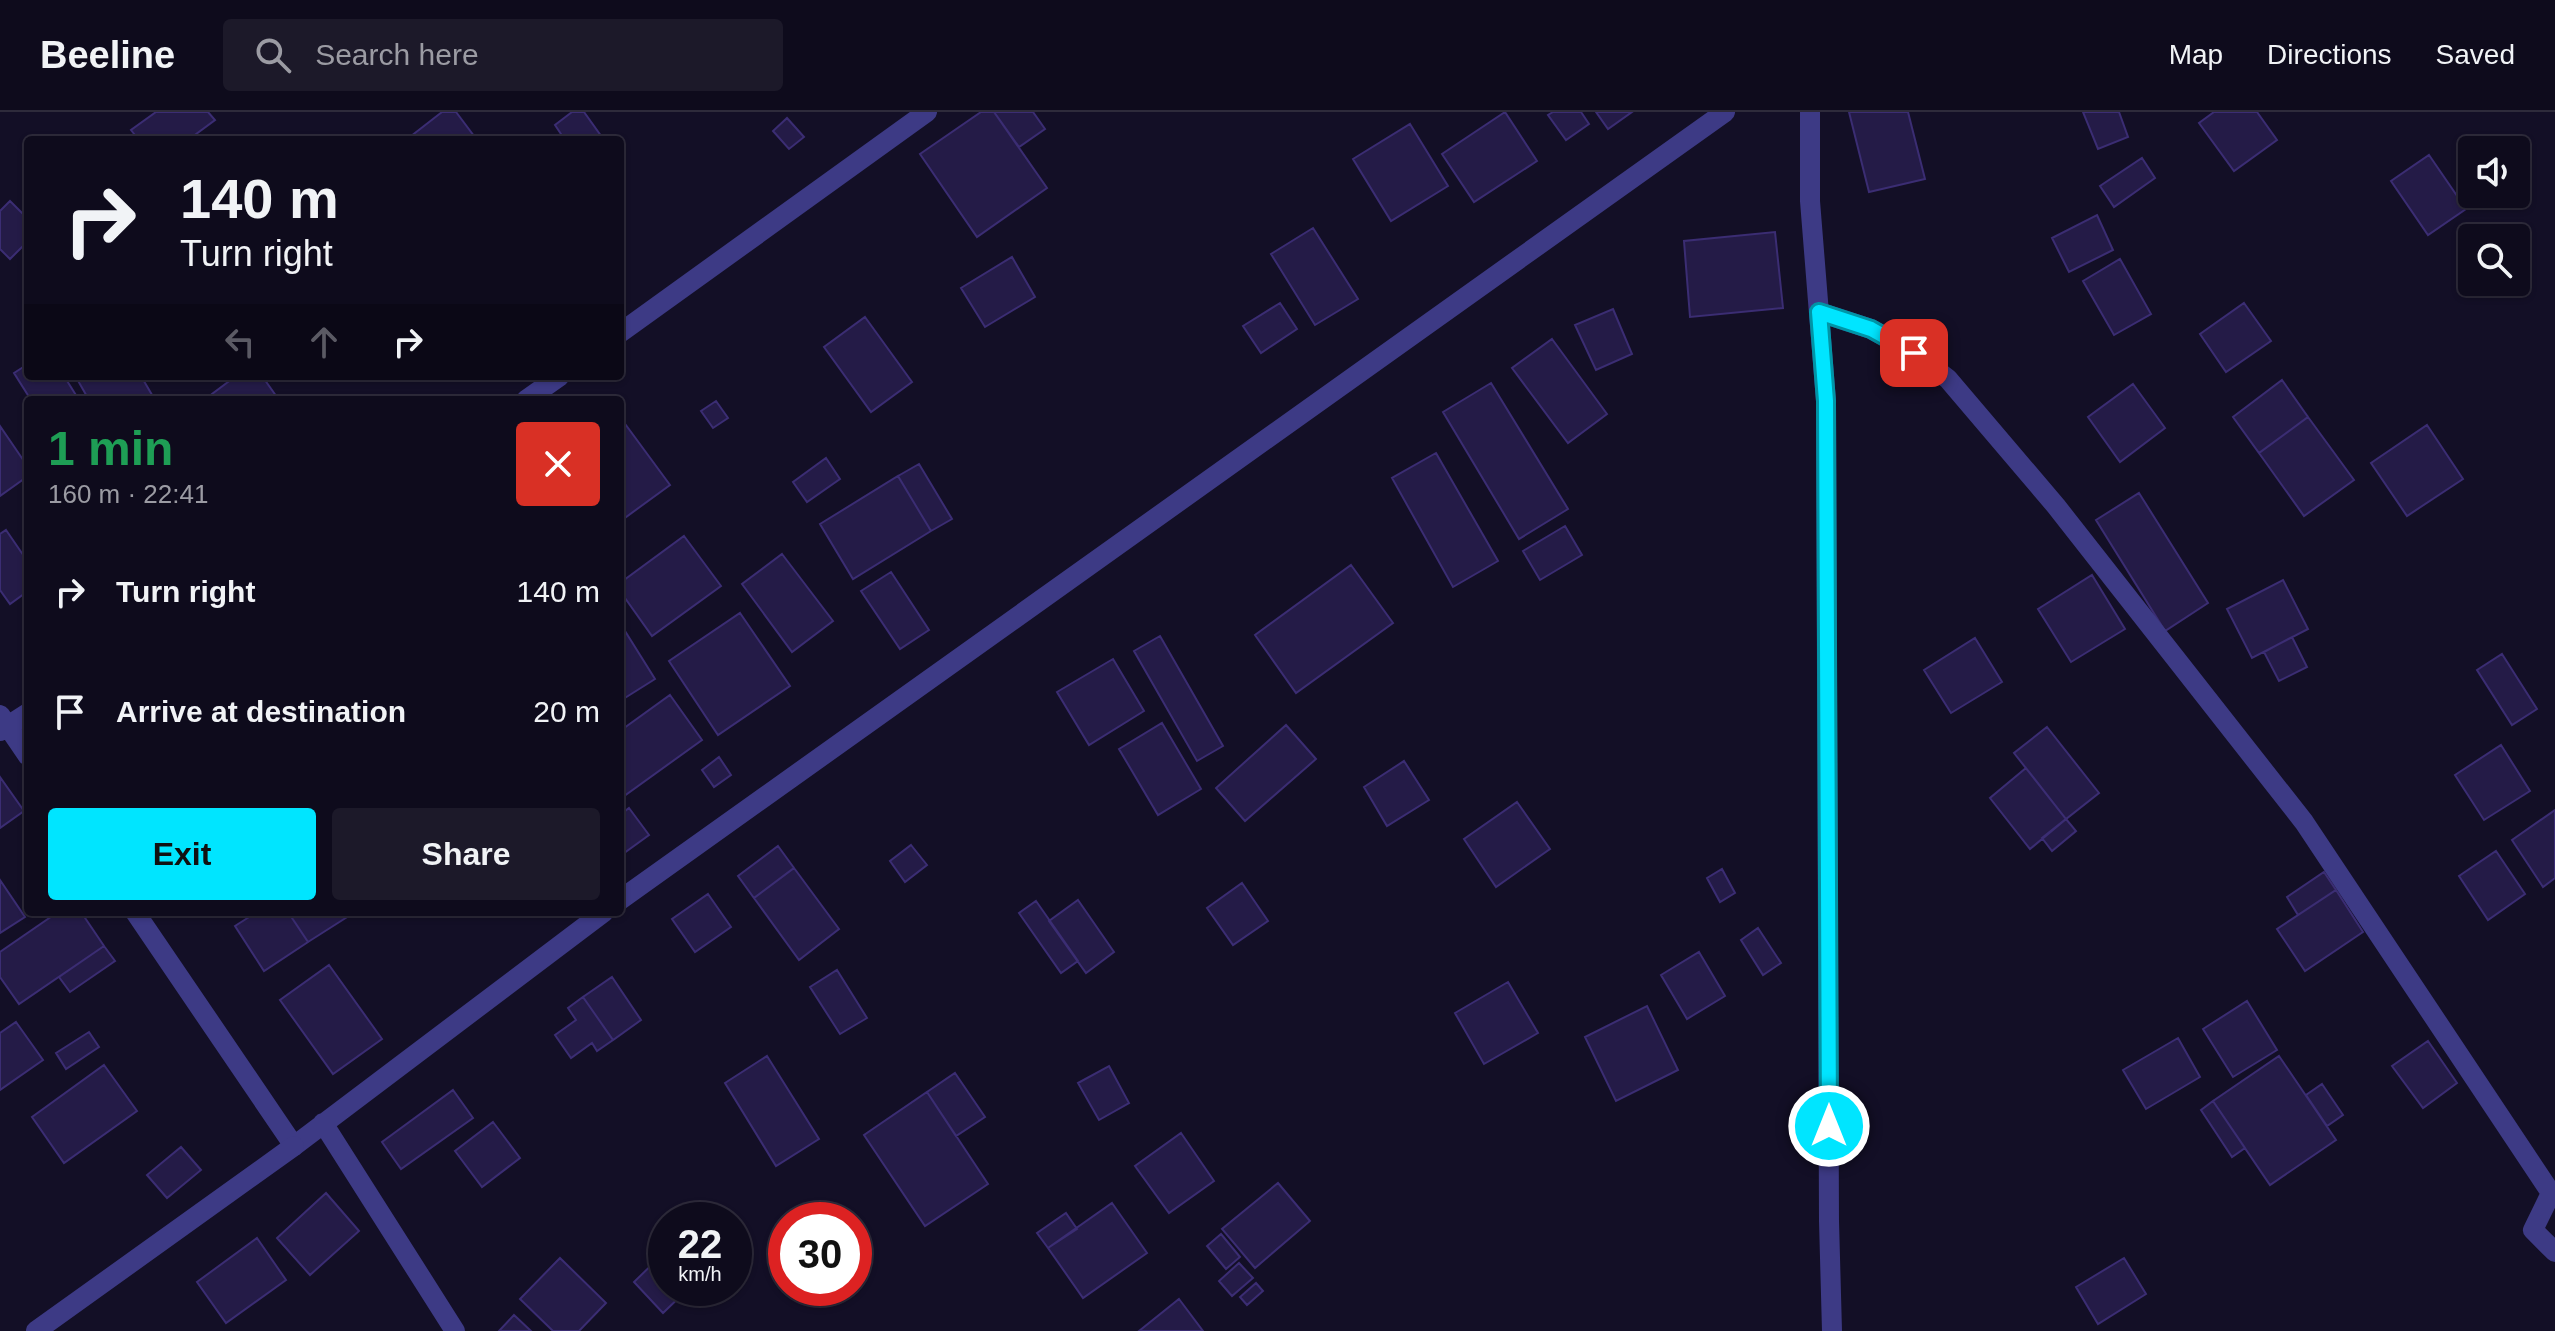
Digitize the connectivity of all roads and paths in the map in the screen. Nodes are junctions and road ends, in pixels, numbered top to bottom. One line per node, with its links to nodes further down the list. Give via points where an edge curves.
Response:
1 (927, 112): 5 (street)
2 (1725, 112): 11 (street)
3 (1810, 112): 4 (street, via 1810,201)
4 (1819, 312): 16 (street, via 1871,329 1948,379 2056,506 2304,822 2551,1193 2533,1230); 19 (street, via 1826,401)
5 (624, 330)
6 (554, 380): 7 (street)
7 (532, 396)
8 (24, 715): 9 (street)
9 (2, 724): 10 (street)
10 (24, 751)
11 (624, 897)
12 (138, 916): 15 (street)
13 (599, 916): 14 (street)
14 (323, 1123): 15 (street); 18 (street)
15 (294, 1146): 17 (street)
16 (2555, 1252)
17 (36, 1331)
18 (455, 1331)
19 (1832, 1331)

